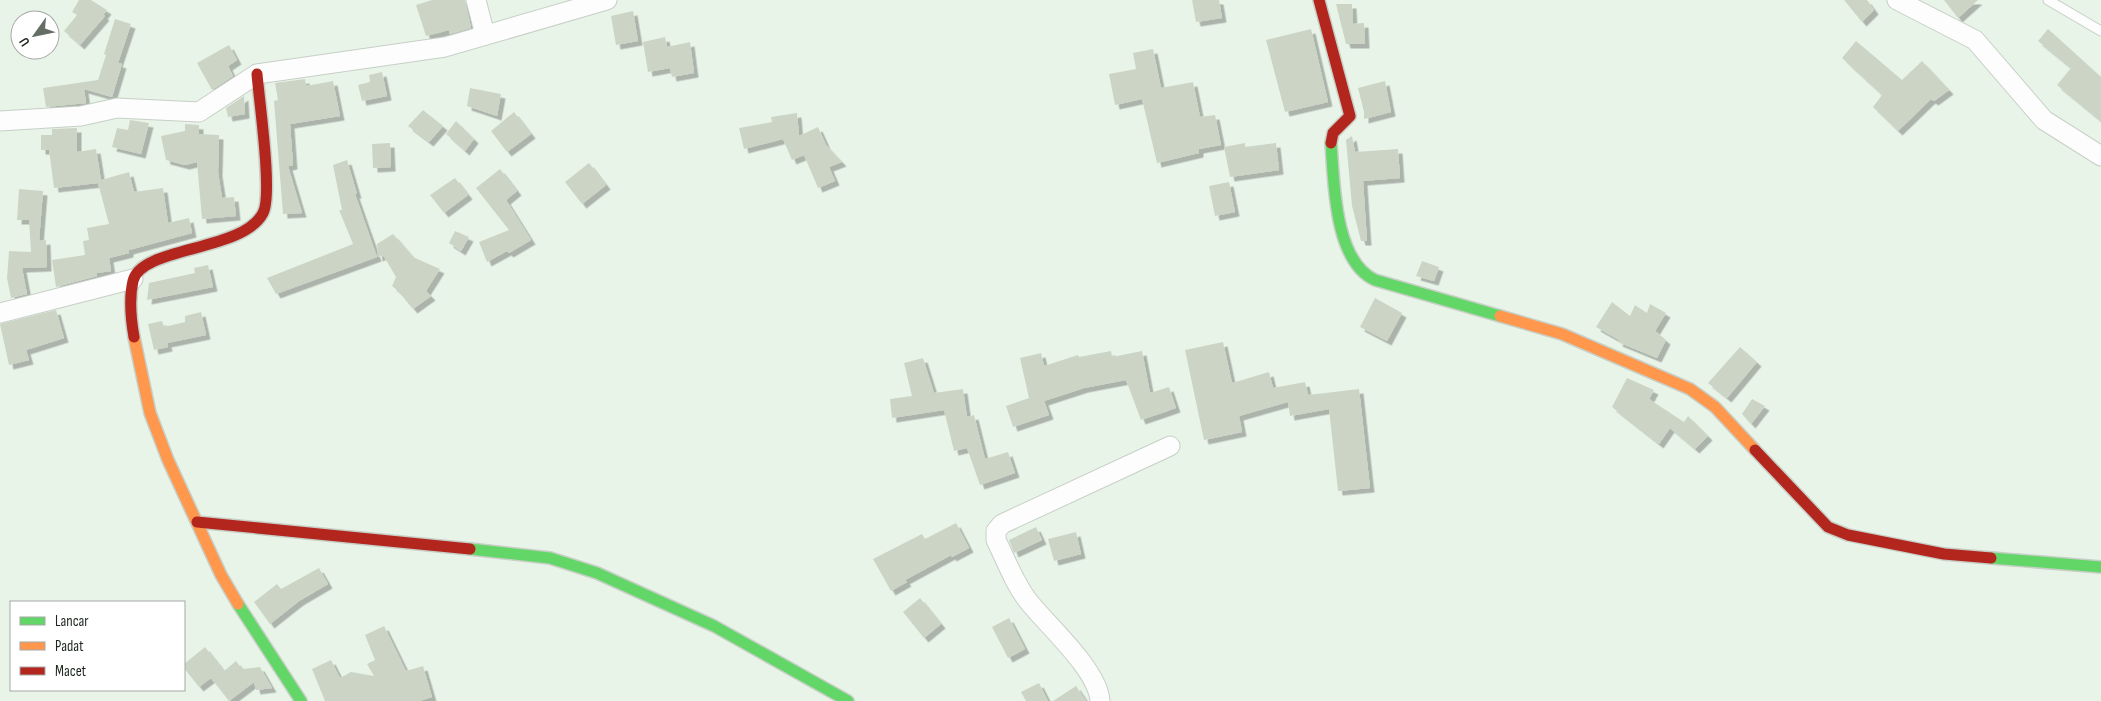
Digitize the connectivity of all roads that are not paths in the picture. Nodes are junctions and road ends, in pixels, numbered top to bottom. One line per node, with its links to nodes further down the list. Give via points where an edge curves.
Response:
1 (476, 0): 7 (street)
2 (607, 0): 7 (street)
3 (1319, 0): 15 (street, via 1350,116 1347,123 1335,129 1331,136 1341,231 1346,247 1362,273 1376,280 1562,334 1690,389 1715,408 1828,527 1848,536 1944,554)
4 (1897, 0): 10 (street, via 1975,40 2044,120)
5 (2048, 0): 6 (lane)
6 (2101, 31)
7 (485, 35): 8 (street, via 436,48)
8 (257, 74): 9 (street, via 199,112 117,108 81,116); 11 (street, via 267,189 264,212 254,226 241,234 162,258 143,267)
9 (0, 121)
10 (2101, 156)
11 (132, 279): 12 (street); 14 (street, via 131,320 150,412)
12 (0, 313)
13 (1170, 446): 18 (street, via 1002,524 996,531 996,540 1023,594 1091,674)
14 (197, 522): 16 (street, via 244,615); 17 (street, via 538,556 578,564 681,608)
15 (2101, 567)
16 (301, 701)
17 (848, 701)
18 (1100, 701)

